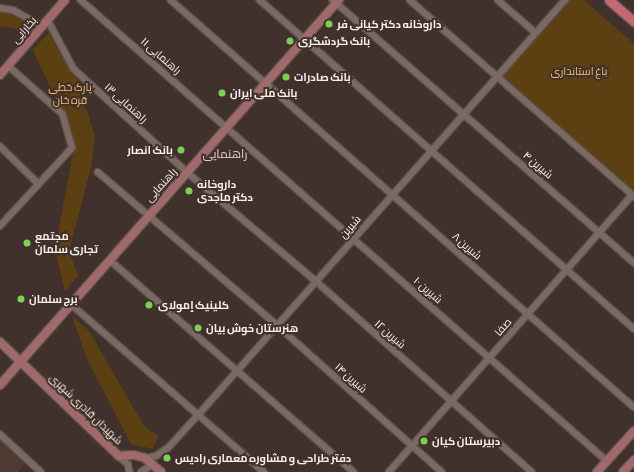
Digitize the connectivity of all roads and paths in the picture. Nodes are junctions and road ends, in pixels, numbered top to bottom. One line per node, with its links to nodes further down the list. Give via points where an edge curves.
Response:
1 (65, 0): 12 (main road, بخارایی)
2 (81, 0): 20 (street, راهنمایی ۱۱)
3 (171, 0): 18 (street, شیرین ۸)
4 (260, 0): 14 (street)
5 (410, 0): 17 (street)
6 (498, 0): 13 (street)
7 (565, 0): 13 (street, شیرین)
8 (609, 0): 11 (main road)
9 (336, 1): 14 (main road, راهنمایی); 19 (street, شیرین ۴)
10 (0, 8): 12 (street, via 13,10)
11 (634, 22)
12 (45, 23): 15 (main road, بخارایی); 24 (street, راهنمایی ۱۳, via 74,69)
13 (536, 33): 17 (street, شیرین)
14 (304, 39): 18 (main road, راهنمایی); 22 (street)
15 (8, 66): 16 (main road, بخارایی); 25 (street, via 62,114 72,148)
16 (0, 74)
17 (496, 76): 19 (street, شیرین); 27 (street)
18 (265, 83): 20 (main road, راهنمایی); 26 (street, شیرین ۸)
19 (463, 113): 22 (street, شیرین); 30 (street, شیرین ۴)
20 (227, 127): 24 (main road, راهنمایی); 31 (street, راهنمایی ۱۱)
21 (0, 146): 25 (street)
22 (431, 150): 26 (street, شیرین); 34 (street)
23 (98, 172): 28 (street, شیرین ۱۴)
24 (188, 172): 28 (main road, راهنمایی); 35 (street, راهنمایی ۱۳)
25 (39, 184): 29 (street)
26 (393, 194): 31 (street, شیرین); 37 (street, شیرین ۸)
27 (633, 196): 30 (street, صفا)
28 (149, 215): 32 (main road, راهنمایی); 38 (street, شیرین ۱۴)
29 (0, 226)
30 (600, 232): 33 (street, شیرین ۴); 34 (street, صفا)
31 (354, 238): 35 (street, شیرین); 41 (street, شیرین ۱۰)
32 (110, 260): 36 (main road, راهنمایی); 43 (street)
33 (634, 263)
34 (566, 270): 37 (street, صفا); 39 (street)
35 (316, 281): 38 (street, شیرین); 45 (street, شیرین ۱۲)
36 (71, 304): 42 (main road, راهنمایی); 47 (street)
37 (528, 314): 41 (street, صفا); 46 (street, شیرین ۸)
38 (277, 325): 43 (street, شیرین); 50 (street, شیرین ۱۴)
39 (634, 330)
40 (0, 342): 42 (main road, شهیدان قادری شهری)
41 (490, 357): 45 (street, صفا); 54 (street, شیرین ۱۰)
42 (21, 362): 44 (main road, راهنمایی); 51 (main road, شهیدان قادری شهری)
43 (238, 370): 47 (street, شیرین); 61 (street)
44 (0, 385)
45 (451, 401): 50 (street, صفا); 64 (street, شیرین ۱۲)
46 (634, 407)
47 (198, 414): 52 (street, شیرین, via 168,448 156,456); 60 (street)
48 (634, 431): 54 (main road)
49 (0, 434): 56 (street)
50 (412, 446): 62 (street, صفا); 63 (street, شیرین ۱۴)
51 (119, 456): 52 (main road, شهیدان قادری شهری, via 134,455); 57 (street, via 128,464)
52 (145, 458): 55 (main road)
53 (634, 460): 66 (main road)
54 (607, 461): 65 (main road)
55 (152, 465): 58 (street); 59 (main road)
56 (41, 472)
57 (130, 472)
58 (141, 472)
59 (161, 472)
60 (264, 472)
61 (354, 472)
62 (389, 472)
63 (442, 472)
64 (532, 472)
65 (597, 472)
66 (623, 472)

